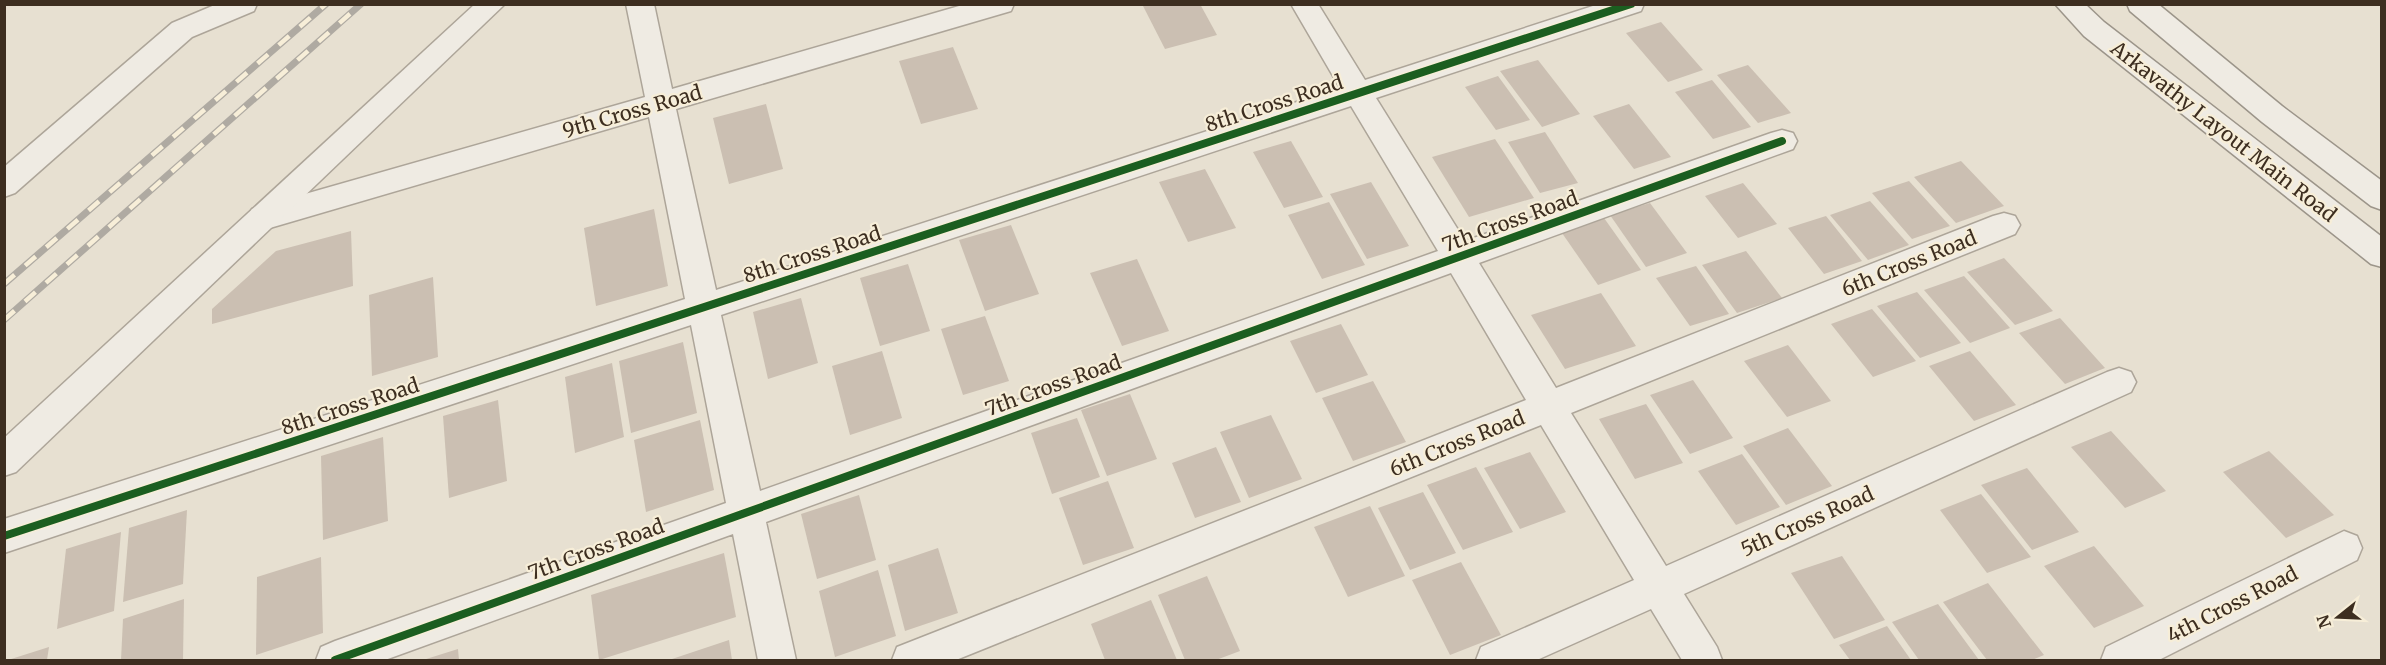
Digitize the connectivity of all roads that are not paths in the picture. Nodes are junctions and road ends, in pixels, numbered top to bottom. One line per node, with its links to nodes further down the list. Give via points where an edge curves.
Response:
1 (244, 4): 14 (street, via 182,30)
2 (492, 4): 16 (street)
3 (640, 4): 10 (street)
4 (1001, 4): 10 (street, 9th Cross Road)
5 (1304, 4): 9 (street)
6 (1631, 4): 9 (street, 8th Cross Road)
7 (2068, 4): 12 (street, Arkavathy Layout Main Road)
8 (2140, 4): 11 (street)
9 (1358, 93): 19 (street); 20 (street, 8th Cross Road)
10 (660, 103): 16 (street, 9th Cross Road); 20 (street)
11 (2272, 114): 12 (street); 15 (street)
12 (2228, 135): 18 (street, Arkavathy Layout Main Road)
13 (1782, 141): 19 (street, 7th Cross Road)
14 (4, 185)
15 (2382, 198)
16 (263, 218): 23 (street)
17 (2004, 225): 22 (street, 6th Cross Road)
18 (2382, 255)
19 (1458, 257): 22 (street); 24 (street, 7th Cross Road)
20 (704, 307): 24 (street); 25 (street, 8th Cross Road)
21 (2119, 382): 27 (street, 5th Cross Road)
22 (1549, 407): 27 (street); 30 (street, 6th Cross Road)
23 (4, 461)
24 (746, 512): 28 (street, 7th Cross Road); 29 (street)
25 (4, 536)
26 (2344, 548): 33 (street, 4th Cross Road)
27 (1659, 587): 31 (street, 5th Cross Road); 32 (street)
28 (335, 660)
29 (777, 660)
30 (911, 660)
31 (1495, 660)
32 (1703, 660)
33 (2120, 660)

